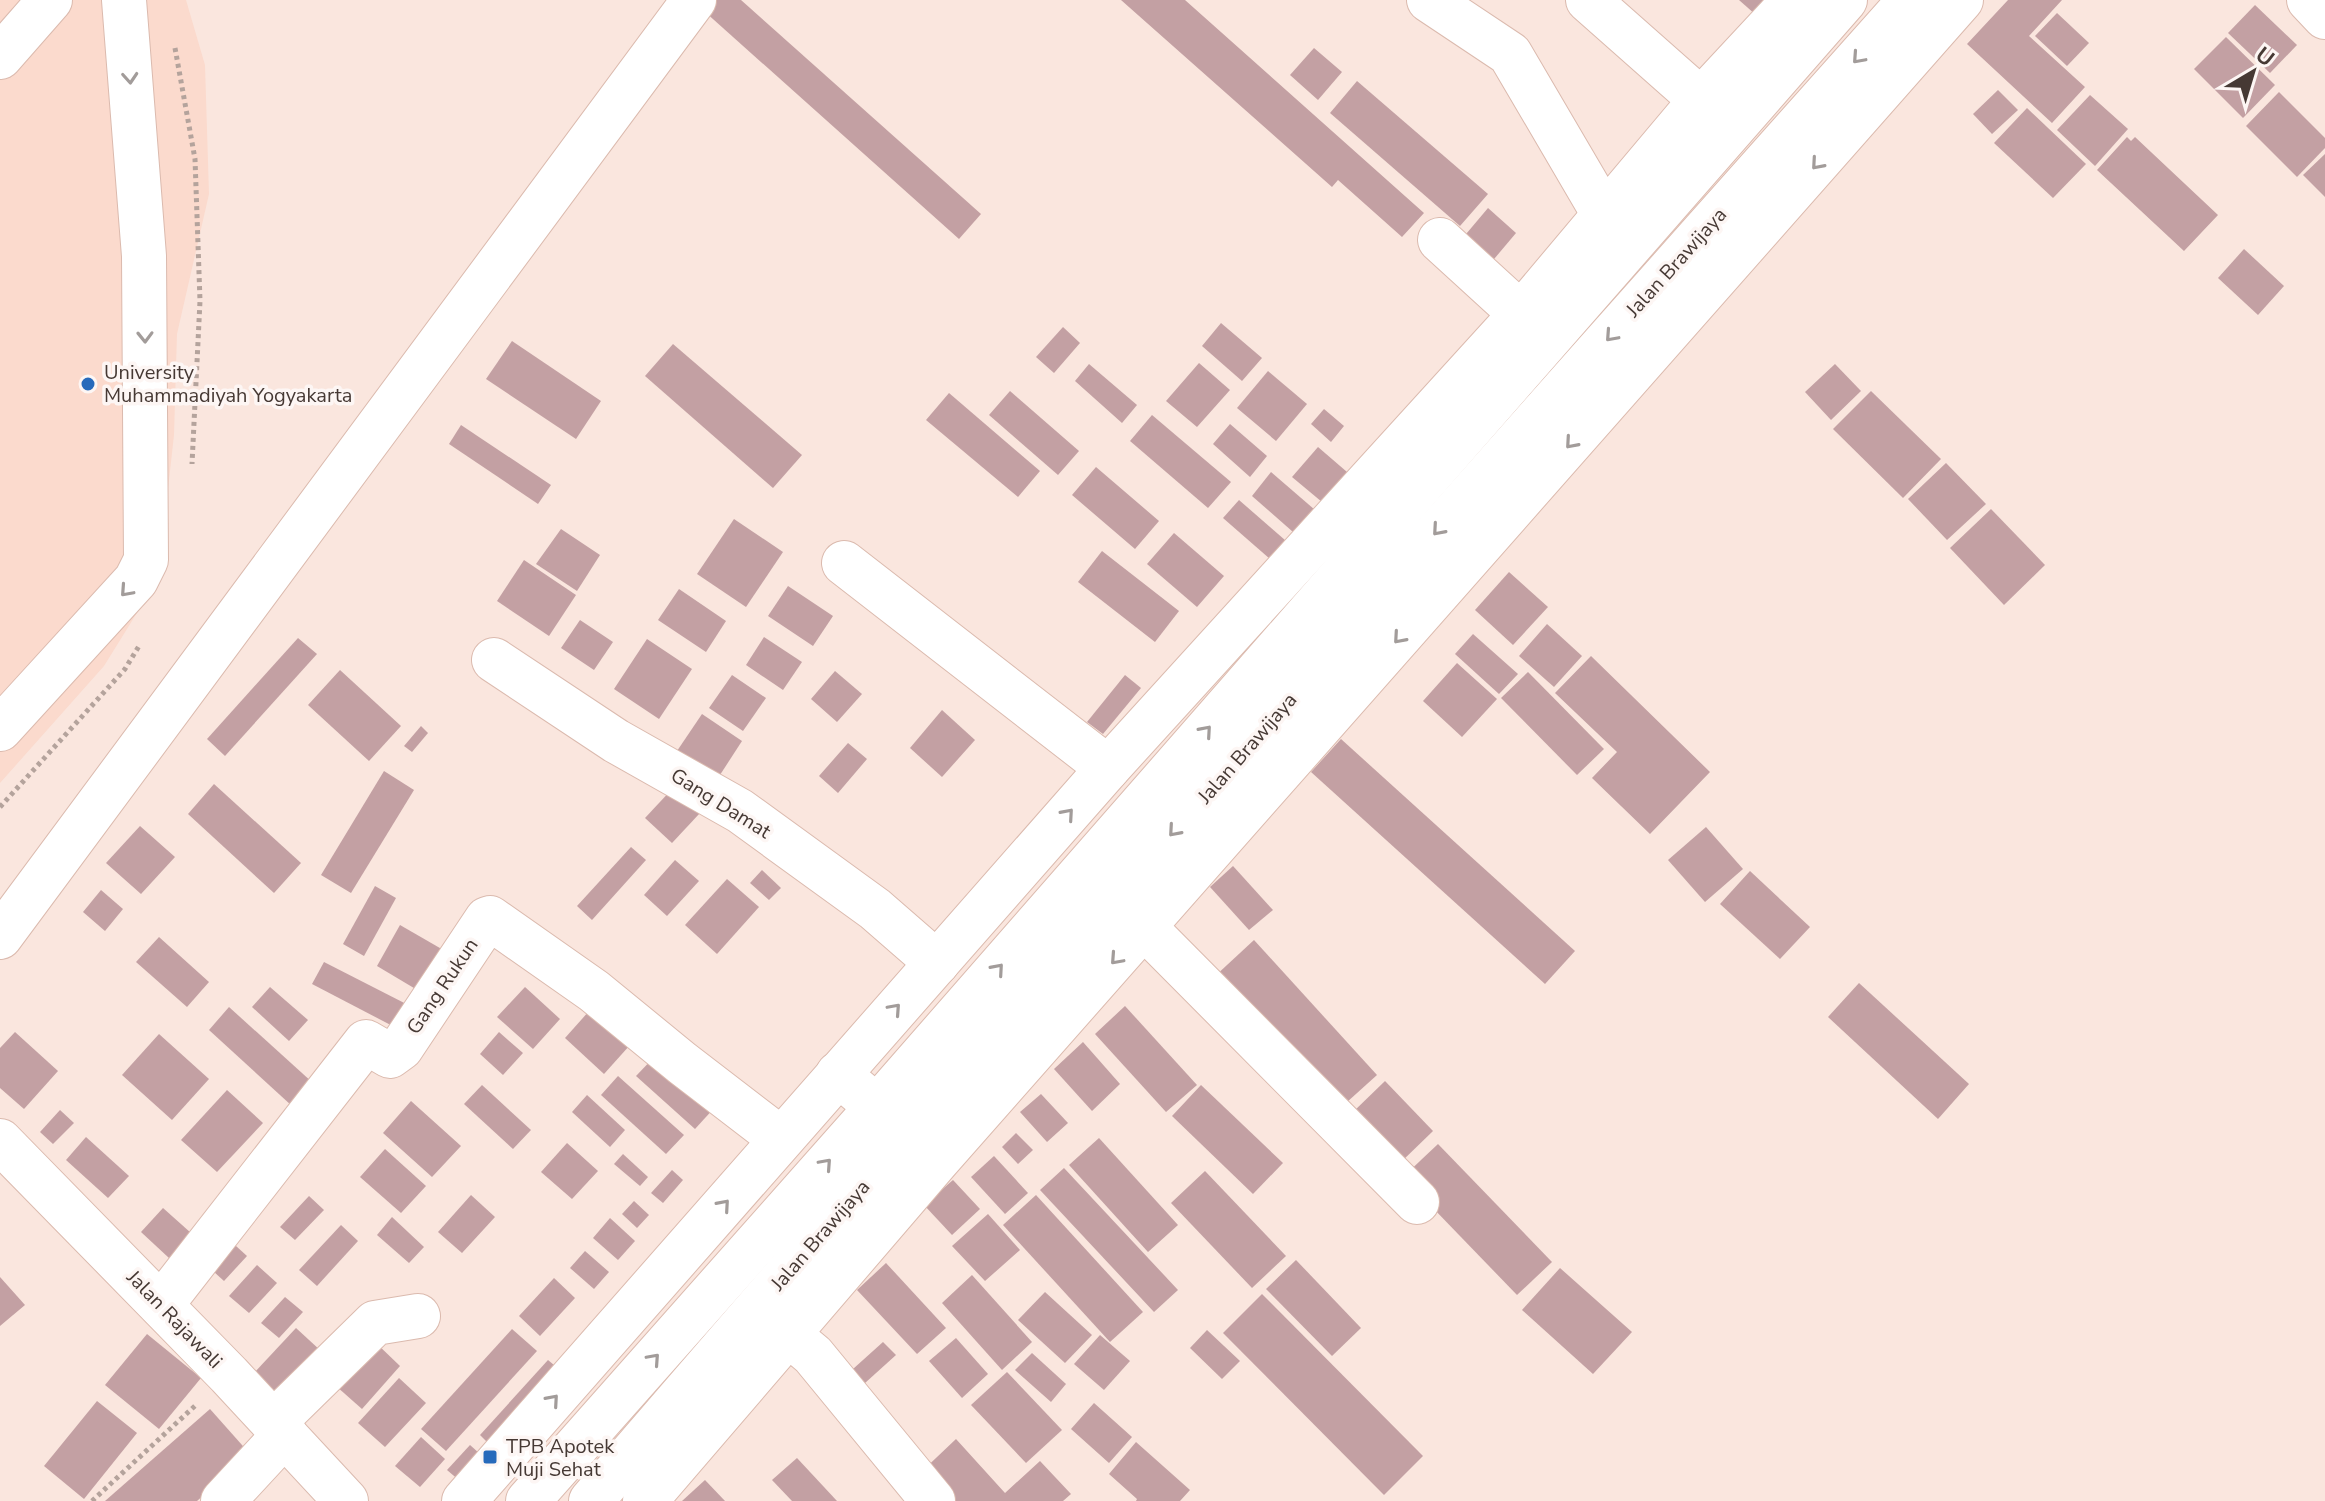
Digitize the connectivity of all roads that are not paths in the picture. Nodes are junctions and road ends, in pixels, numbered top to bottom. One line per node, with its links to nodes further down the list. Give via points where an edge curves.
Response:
1 (50, 0): 12 (main road)
2 (124, 0): 19 (main road, one-way to 19, via 144,256 146,560 136,580)
3 (694, 0): 22 (main road)
4 (1429, 0): 14 (main road, via 1510,54)
5 (1588, 0): 13 (main road)
6 (1794, 0): 13 (main road)
7 (1845, 0): 25 (main road, Jalan Brawijaya, one-way to 7)
8 (1910, 0): 37 (main road, Jalan Brawijaya, one-way to 37, via 926,1112)
9 (1961, 0): 21 (main road, one-way to 21)
10 (2309, 0): 11 (main road)
11 (2325, 17)
12 (0, 57)
13 (1701, 100): 14 (main road)
14 (1605, 216): 16 (main road)
15 (1440, 240): 16 (main road)
16 (1521, 314): 20 (main road)
17 (844, 563): 20 (main road)
18 (494, 660): 23 (main road, Gang Damat, via 616,741 740,811 875,909)
19 (0, 729)
20 (1108, 768): 23 (main road, one-way to 20)
21 (1144, 927): 28 (main road); 31 (main road, one-way to 31)
22 (0, 937)
23 (937, 963): 24 (main road, one-way to 23)
24 (838, 1074): 25 (main road); 26 (main road)
25 (877, 1107): 36 (main road, Jalan Brawijaya, one-way to 25)
26 (781, 1139): 29 (main road, Gang Rukun, via 594,991 487,919 401,1048 390,1056 366,1042); 35 (main road, one-way to 26)
27 (0, 1141): 29 (main road, Jalan Rajawali)
28 (1417, 1202)
29 (161, 1305): 32 (main road, Jalan Rajawali)
30 (418, 1316): 32 (main road, via 375,1323)
31 (788, 1334): 38 (main road); 39 (main road, via 813,1355)
32 (280, 1428): 33 (main road); 34 (main road, Jalan Rajawali)
33 (223, 1501)
34 (346, 1501)
35 (464, 1501)
36 (528, 1501)
37 (591, 1501)
38 (645, 1501)
39 (933, 1501)

